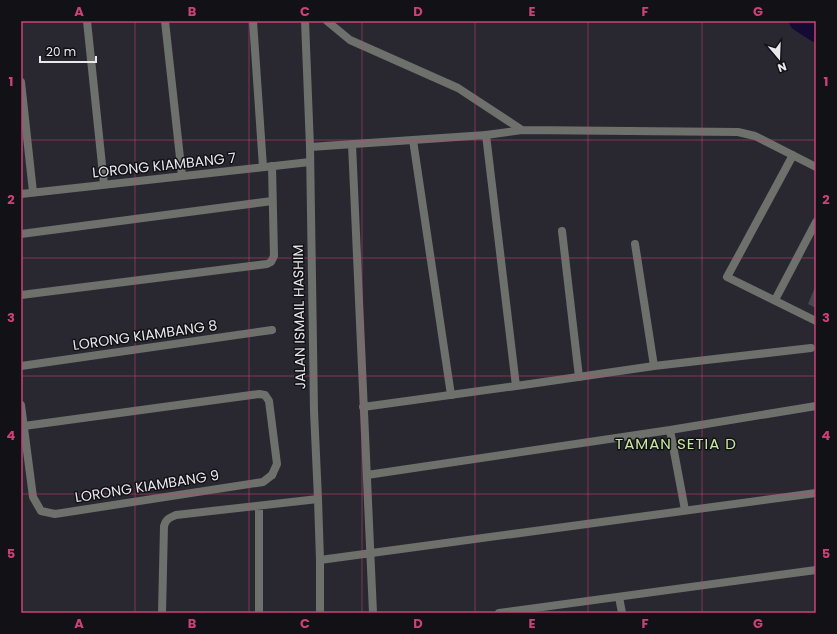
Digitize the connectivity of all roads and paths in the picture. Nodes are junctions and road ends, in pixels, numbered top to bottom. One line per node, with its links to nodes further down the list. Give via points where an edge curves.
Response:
1 (87, 21): 17 (street)
2 (165, 21): 16 (street)
3 (253, 21): 14 (street)
4 (305, 21): 11 (street, JALAN ISMAIL HASHIM)
5 (326, 21): 7 (street, via 350,40 458,88)
6 (21, 82): 18 (street)
7 (522, 130): 8 (street); 12 (street, via 738,132 755,136)
8 (486, 135): 9 (street); 33 (street)
9 (413, 140): 10 (street); 34 (street)
10 (352, 144): 11 (street); 37 (street)
11 (310, 147): 13 (street, JALAN ISMAIL HASHIM)
12 (793, 155): 15 (street); 26 (street, via 727,277)
13 (310, 162): 14 (street, LORONG KIAMBANG 7); 42 (street, JALAN ISMAIL HASHIM)
14 (268, 166): 16 (street, LORONG KIAMBANG 7); 20 (street)
15 (816, 167)
16 (182, 176): 17 (street, LORONG KIAMBANG 7)
17 (104, 184): 18 (street, LORONG KIAMBANG 7)
18 (33, 192): 19 (street, LORONG KIAMBANG 7)
19 (21, 194)
20 (272, 201): 23 (street); 25 (street, via 274,256 267,264)
21 (816, 222): 26 (street)
22 (562, 231): 32 (street)
23 (21, 234)
24 (635, 244): 31 (street)
25 (21, 295)
26 (775, 300): 27 (street)
27 (816, 321)
28 (272, 330): 30 (street, LORONG KIAMBANG 8)
29 (811, 348): 31 (street)
30 (21, 366)
31 (654, 366): 32 (street)
32 (580, 377): 33 (street)
33 (516, 386): 34 (street)
34 (451, 395): 37 (street)
35 (21, 405): 38 (street)
36 (816, 406): 39 (street)
37 (364, 407): 40 (street)
38 (24, 426): 38 (street, LORONG KIAMBANG 9, via 33,497 41,511 55,514 262,482 272,475 277,464 269,401 265,395 259,394)
39 (670, 430): 40 (street); 44 (street)
40 (367, 475): 45 (street)
41 (816, 493): 44 (street)
42 (318, 499): 43 (street); 46 (street, JALAN ISMAIL HASHIM)
43 (259, 506): 49 (street, via 176,515 165,521); 50 (street)
44 (685, 510): 45 (street)
45 (370, 553): 46 (street); 52 (street)
46 (320, 560): 51 (street, JALAN ISMAIL HASHIM)
47 (816, 570): 48 (street)
48 (619, 597): 53 (street); 54 (street)
49 (162, 613)
50 (259, 613)
51 (320, 613)
52 (373, 613)
53 (499, 613)
54 (622, 613)

